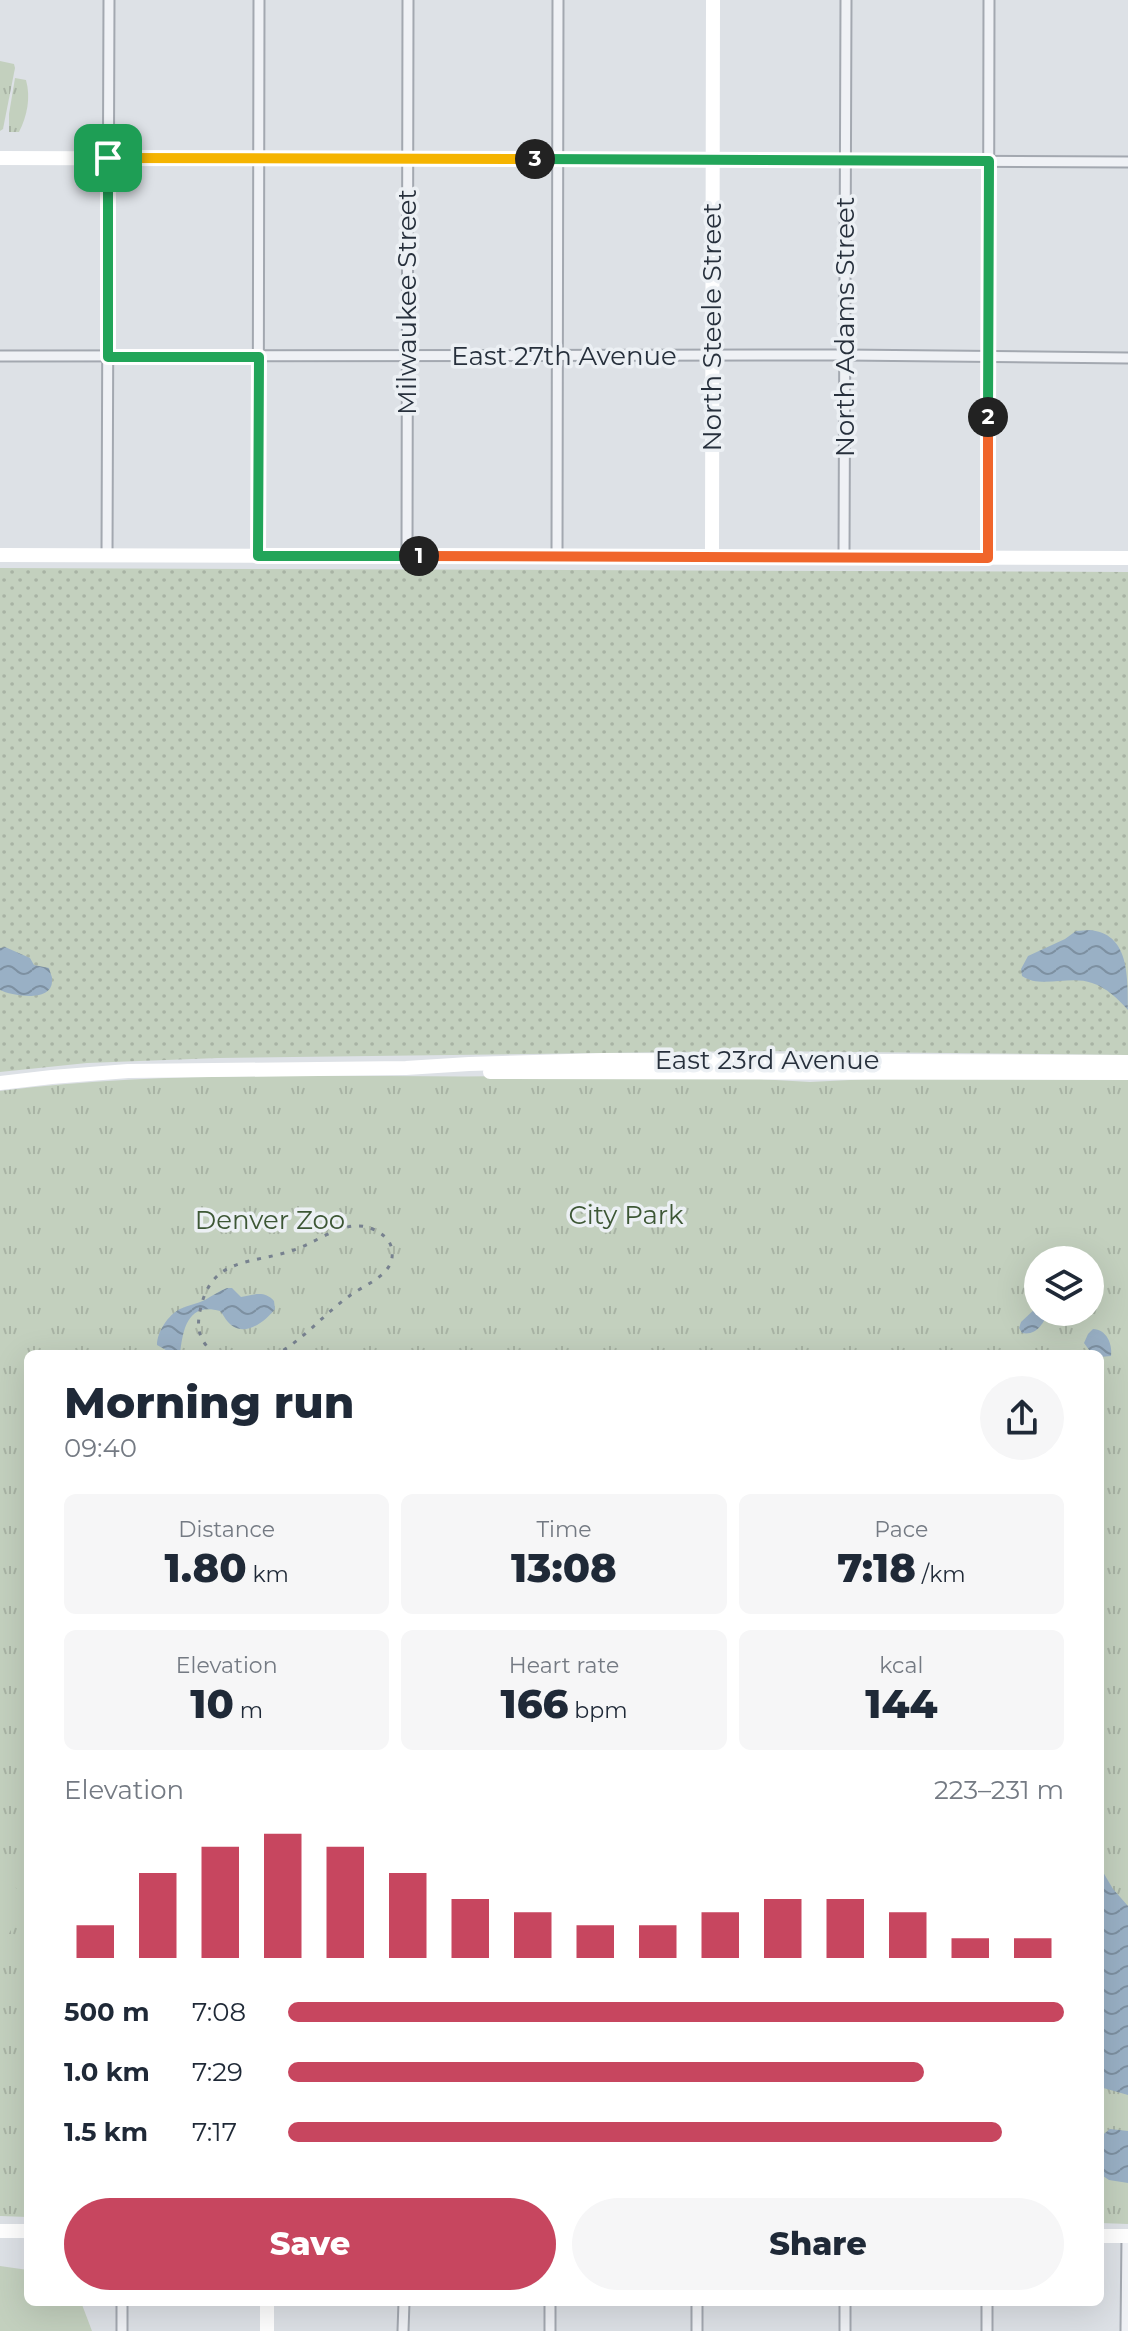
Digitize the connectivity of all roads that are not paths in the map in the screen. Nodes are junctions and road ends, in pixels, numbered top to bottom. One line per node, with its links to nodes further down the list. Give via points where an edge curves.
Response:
1 (109, 0): 9 (street)
2 (259, 0): 10 (street)
3 (408, 0): 11 (street, Milwaukee Street)
4 (558, 0): 12 (street)
5 (713, 0): 13 (street, North Steele Street)
6 (846, 0): 14 (street, North Adams Street)
7 (989, 0): 15 (street)
8 (0, 158): 9 (street)
9 (108, 158): 10 (street); 21 (street)
10 (259, 159): 11 (street); 22 (street)
11 (407, 159): 12 (street); 19 (street, Milwaukee Street)
12 (557, 159): 13 (street); 23 (street)
13 (713, 160): 14 (street); 20 (street, North Steele Street)
14 (845, 161): 15 (street); 17 (street, North Adams Street)
15 (989, 161): 16 (street); 24 (street)
16 (1128, 162)
17 (844, 355): 20 (street, East 27th Avenue); 24 (street, East 27th Avenue); 32 (street, North Adams Street)
18 (0, 356): 21 (street, East 27th Avenue)
19 (407, 356): 22 (street, East 27th Avenue); 23 (street, East 27th Avenue); 29 (street, Milwaukee Street)
20 (711, 356): 23 (street, East 27th Avenue); 31 (street, North Steele Street)
21 (108, 357): 22 (street, East 27th Avenue); 27 (street)
22 (259, 357): 28 (street)
23 (557, 357): 30 (street)
24 (987, 358): 25 (street, East 27th Avenue); 33 (street)
25 (1128, 358)
26 (0, 555): 27 (street)
27 (107, 555): 28 (street)
28 (258, 556): 29 (street)
29 (407, 556): 30 (street)
30 (557, 557): 31 (street)
31 (712, 557): 32 (street)
32 (844, 557): 33 (street)
33 (988, 558): 34 (street)
34 (1128, 558)
35 (1128, 1062): 36 (street, East 23rd Avenue, via 620,1060)
36 (406, 1068): 37 (street, East 23rd Avenue, via 530,1073); 38 (street, East 23rd Avenue, via 128,1071)
37 (1128, 1073)
38 (0, 1083)
39 (0, 2231): 40 (street)
40 (24, 2231)
41 (1104, 2236): 42 (street)
42 (1128, 2236): 57 (street)
43 (122, 2306): 50 (street)
44 (267, 2306): 51 (street)
45 (404, 2306): 52 (street)
46 (550, 2306): 53 (street)
47 (697, 2306): 54 (street)
48 (845, 2306): 55 (street)
49 (987, 2306): 56 (street)
50 (122, 2331)
51 (267, 2331)
52 (403, 2331)
53 (550, 2331)
54 (697, 2331)
55 (845, 2331)
56 (987, 2331)
57 (1126, 2331)

